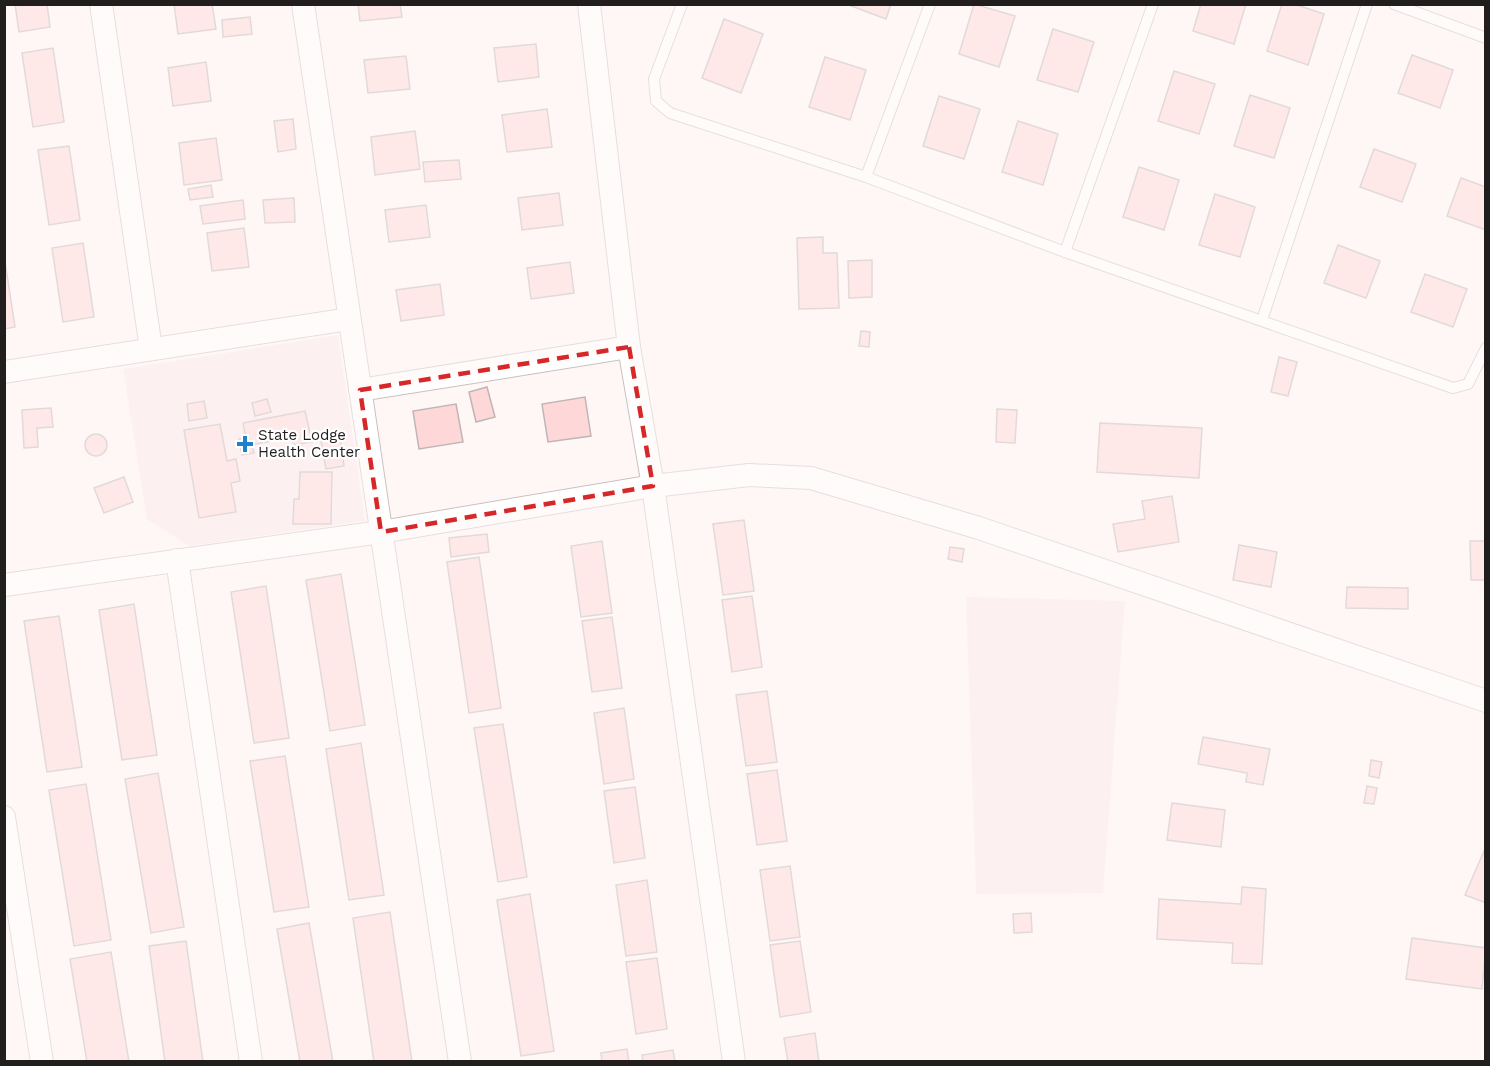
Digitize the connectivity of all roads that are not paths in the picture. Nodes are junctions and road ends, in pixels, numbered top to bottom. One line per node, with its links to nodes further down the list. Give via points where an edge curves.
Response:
1 (101, 4): 16 (street)
2 (303, 4): 12 (street)
3 (588, 4): 14 (street)
4 (682, 4): 10 (lane, via 654,79 656,101 670,113)
5 (930, 4): 10 (lane)
6 (1153, 4): 11 (lane)
7 (1367, 4): 13 (lane)
8 (1395, 4): 9 (lane)
9 (1485, 38)
10 (866, 177): 11 (lane)
11 (1065, 252): 13 (lane)
12 (349, 319): 16 (street); 18 (street)
13 (1262, 320): 15 (lane, via 1453,388 1468,384)
14 (629, 347): 18 (street); 19 (street)
15 (1485, 348)
16 (150, 349): 17 (street)
17 (4, 372)
18 (360, 390): 20 (street)
19 (653, 486): 20 (street); 23 (street, via 749,475 811,478 990,532); 28 (street)
20 (381, 532): 21 (street); 27 (street)
21 (177, 560): 22 (street); 26 (street)
22 (4, 585)
23 (1485, 701)
24 (4, 817): 25 (street)
25 (42, 1062)
26 (251, 1062)
27 (459, 1062)
28 (734, 1062)

